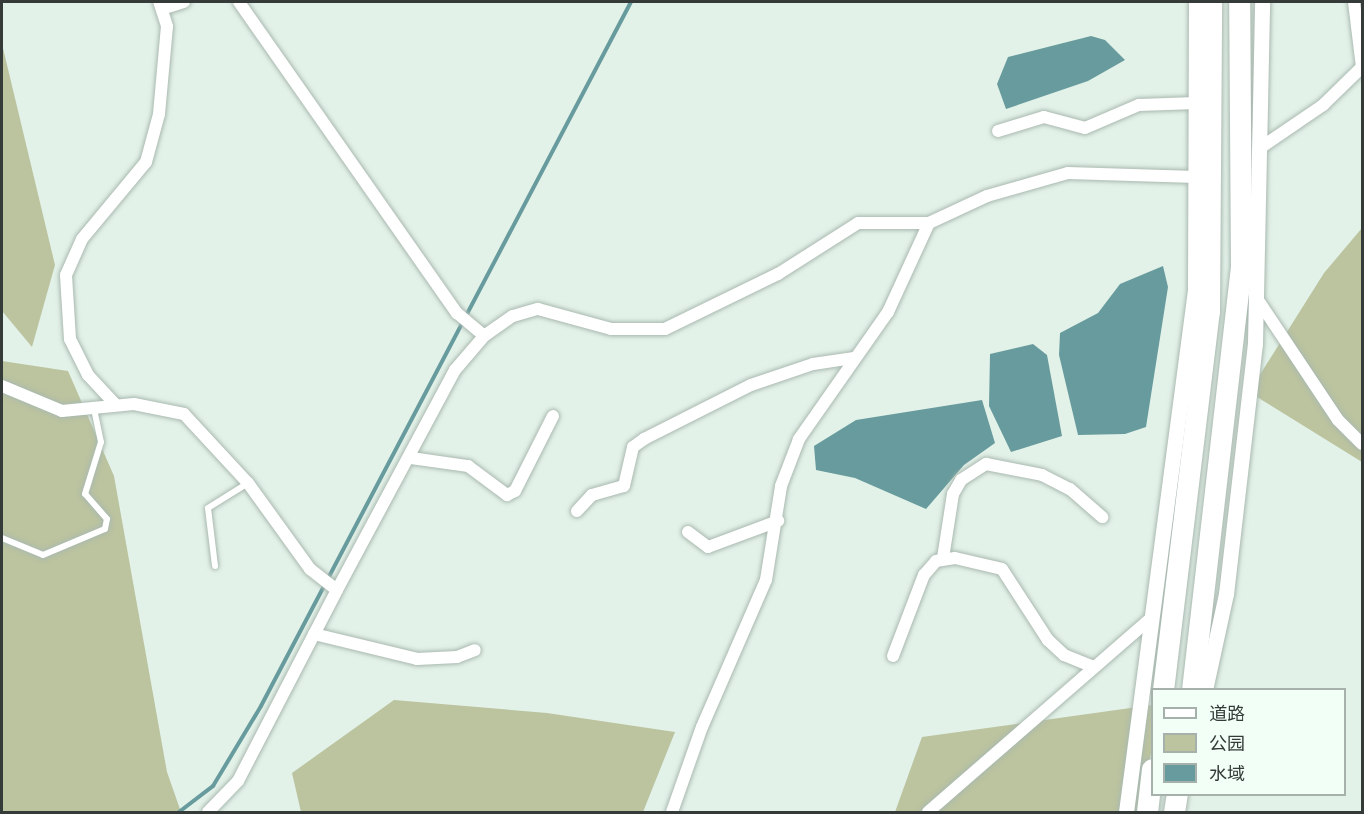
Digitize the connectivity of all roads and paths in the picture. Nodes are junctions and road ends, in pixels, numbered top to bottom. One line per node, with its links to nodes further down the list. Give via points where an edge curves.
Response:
1 (184, 2): 8 (street)
2 (239, 2): 16 (street, via 457,313)
3 (1196, 2): 10 (street)
4 (1211, 2): 38 (highway, via 1209,312)
5 (1239, 2): 39 (highway, via 1241,266)
6 (1262, 2): 12 (street)
7 (1354, 2): 9 (street)
8 (162, 5): 19 (street, via 159,114 146,162 82,239 66,275 70,339 88,375)
9 (1362, 67): 12 (street, via 1323,105)
10 (1196, 103): 11 (street, via 1139,105 1084,128 1044,117); 13 (street)
11 (998, 131)
12 (1263, 146): 15 (street)
13 (1196, 177): 14 (street, via 1068,173 987,196); 33 (street, via 1190,342)
14 (930, 223): 16 (street, via 858,223 778,274 665,329 611,329 538,309 513,316); 17 (street, via 888,312)
15 (1258, 300): 22 (street, via 1338,420); 40 (street, via 1226,594)
16 (484, 336): 23 (street, via 455,370)
17 (853, 358): 25 (street, via 821,361 751,385 644,439 633,447 624,486 592,495); 27 (street, via 799,439 781,486)
18 (2, 386): 20 (street, via 62,411)
19 (116, 404): 20 (street); 24 (street, via 165,407 184,414)
20 (94, 409): 29 (lane, via 101,442 85,494 107,519 105,529 43,555)
21 (553, 416): 23 (street, via 515,491 507,495 468,466)
22 (1362, 444)
23 (411, 458): 32 (street)
24 (248, 483): 31 (lane, via 208,508); 32 (street, via 316,576)
25 (577, 512)
26 (1102, 517): 30 (street, via 1070,489 1042,475 986,464 961,480 953,494)
27 (778, 521): 28 (street, via 708,547); 44 (street, via 766,580 702,726)
28 (688, 532)
29 (2, 538)
30 (943, 558): 36 (street, via 924,575); 37 (street, via 1002,569 1048,640 1064,655)
31 (215, 566)
32 (334, 588): 34 (street)
33 (1149, 620): 37 (street); 46 (street)
34 (314, 634): 35 (street, via 417,659 457,657); 43 (street, via 238,781)
35 (475, 650)
36 (893, 656)
37 (1091, 666): 45 (street)
38 (1163, 688)
39 (1192, 688)
40 (1205, 688)
41 (1151, 778): 47 (highway)
42 (1177, 796): 48 (highway)
43 (208, 813)
44 (672, 813)
45 (928, 813)
46 (1126, 813)
47 (1147, 813)
48 (1174, 813)

